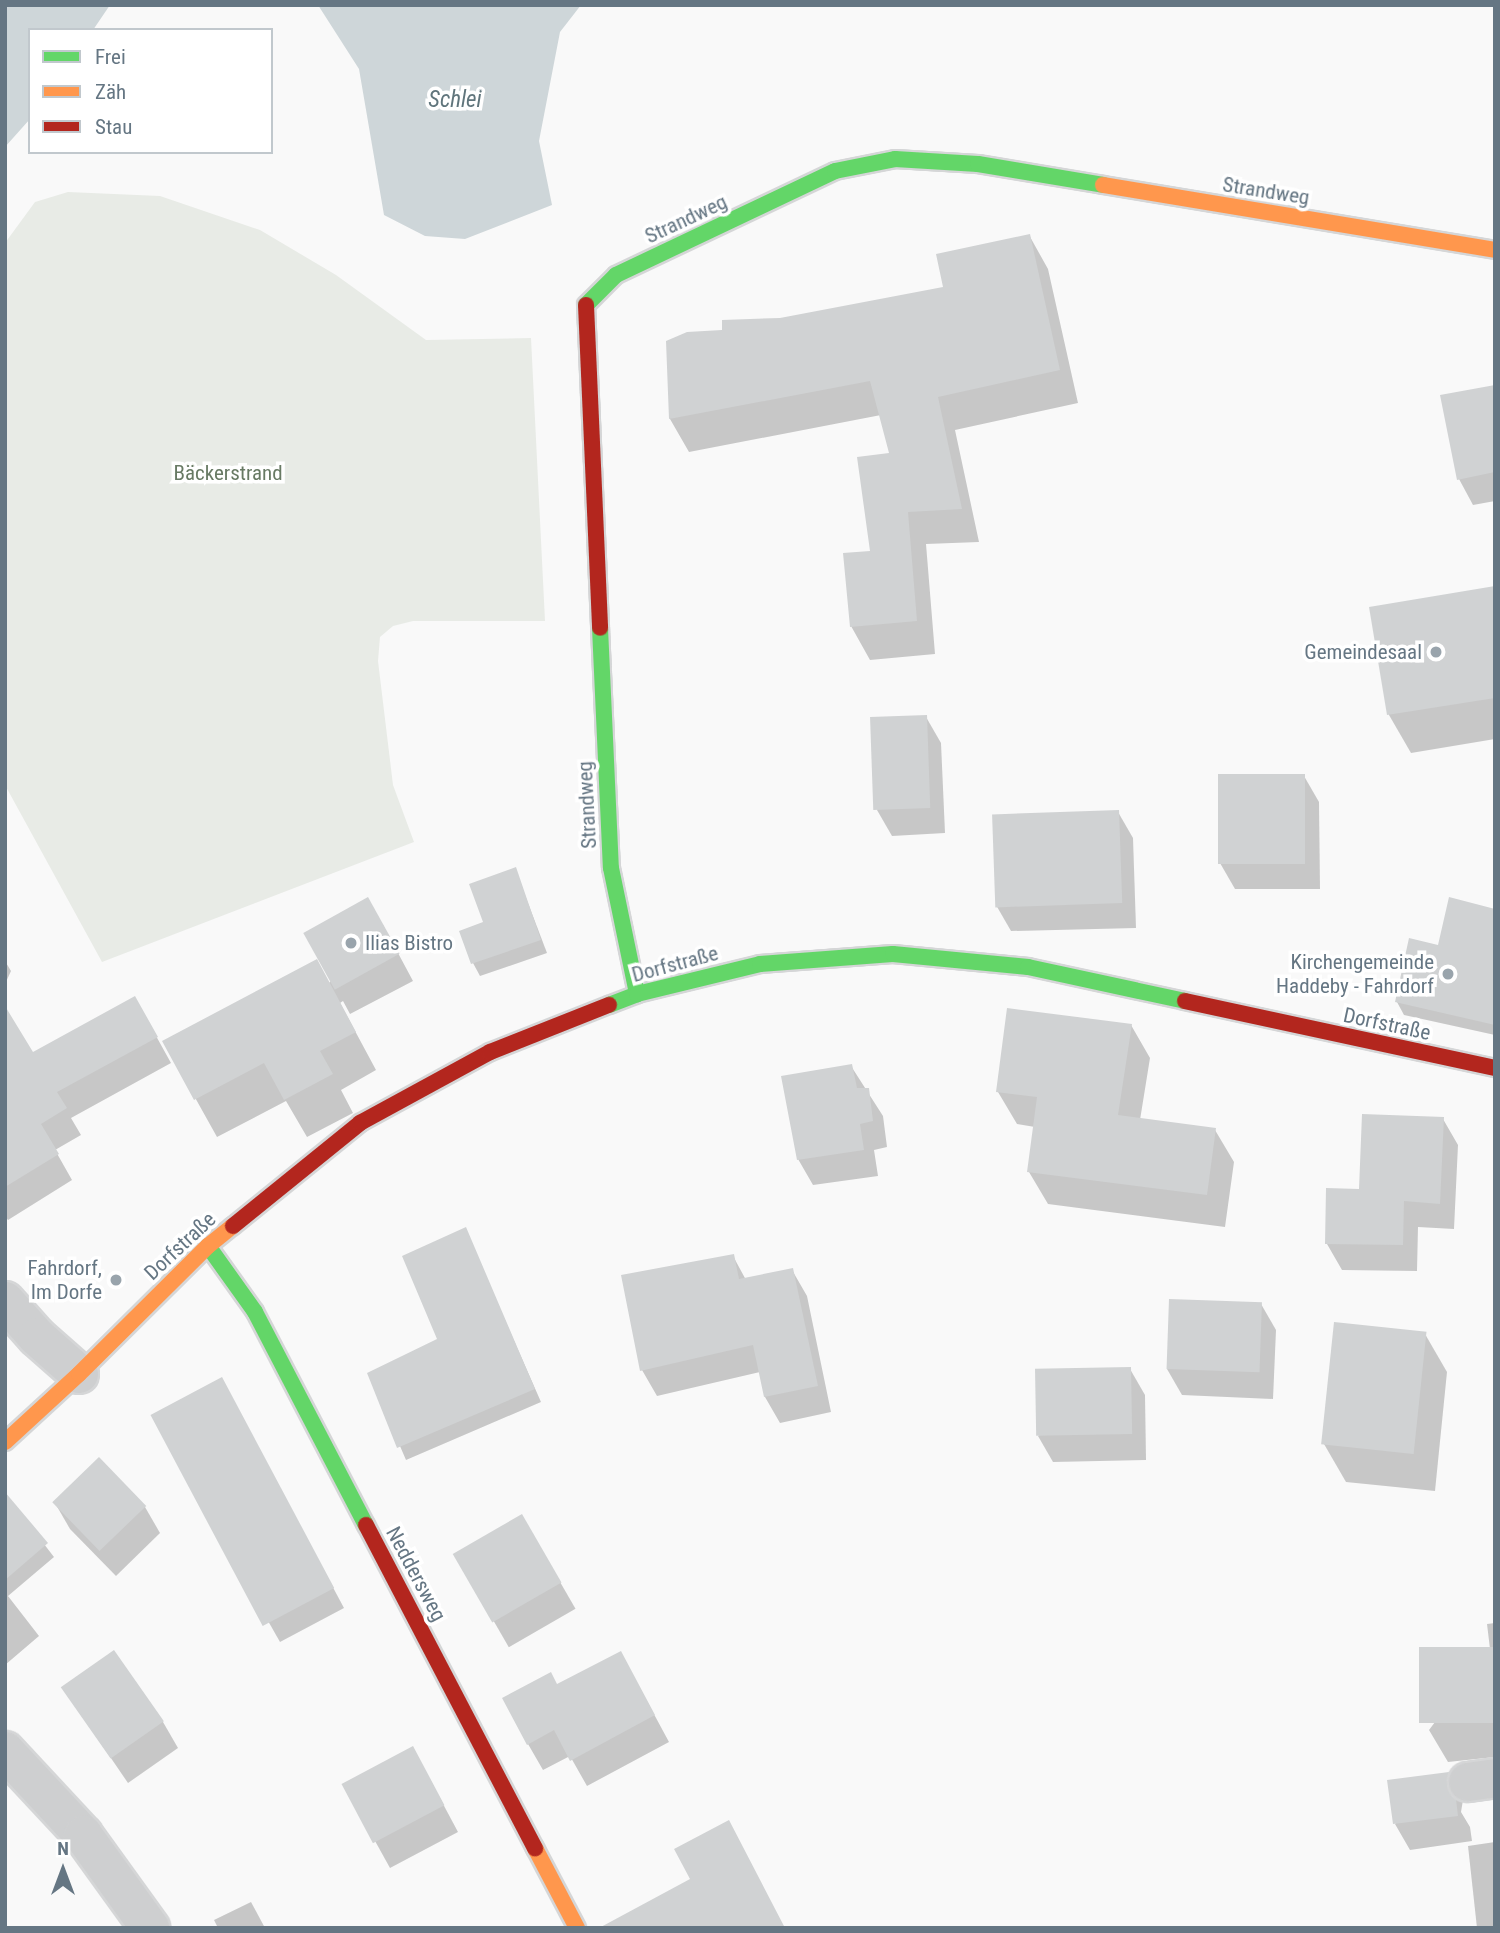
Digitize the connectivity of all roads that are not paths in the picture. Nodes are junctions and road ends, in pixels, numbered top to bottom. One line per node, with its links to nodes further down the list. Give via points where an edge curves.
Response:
1 (1495, 250): 2 (street, Strandweg, via 978,164 895,159 835,171 616,275 586,302 611,868)
2 (637, 994): 3 (street, Dorfstraße, via 760,964 893,954 1028,967); 4 (street, Dorfstraße, via 490,1052 360,1122)
3 (1495, 1068)
4 (208, 1246): 6 (street, Dorfstraße); 10 (street, Neddersweg, via 255,1312)
5 (5, 1301): 6 (street)
6 (79, 1374): 7 (street, Dorfstraße)
7 (5, 1442)
8 (5, 1751): 9 (street, via 83,1836)
9 (150, 1928)
10 (577, 1928)

